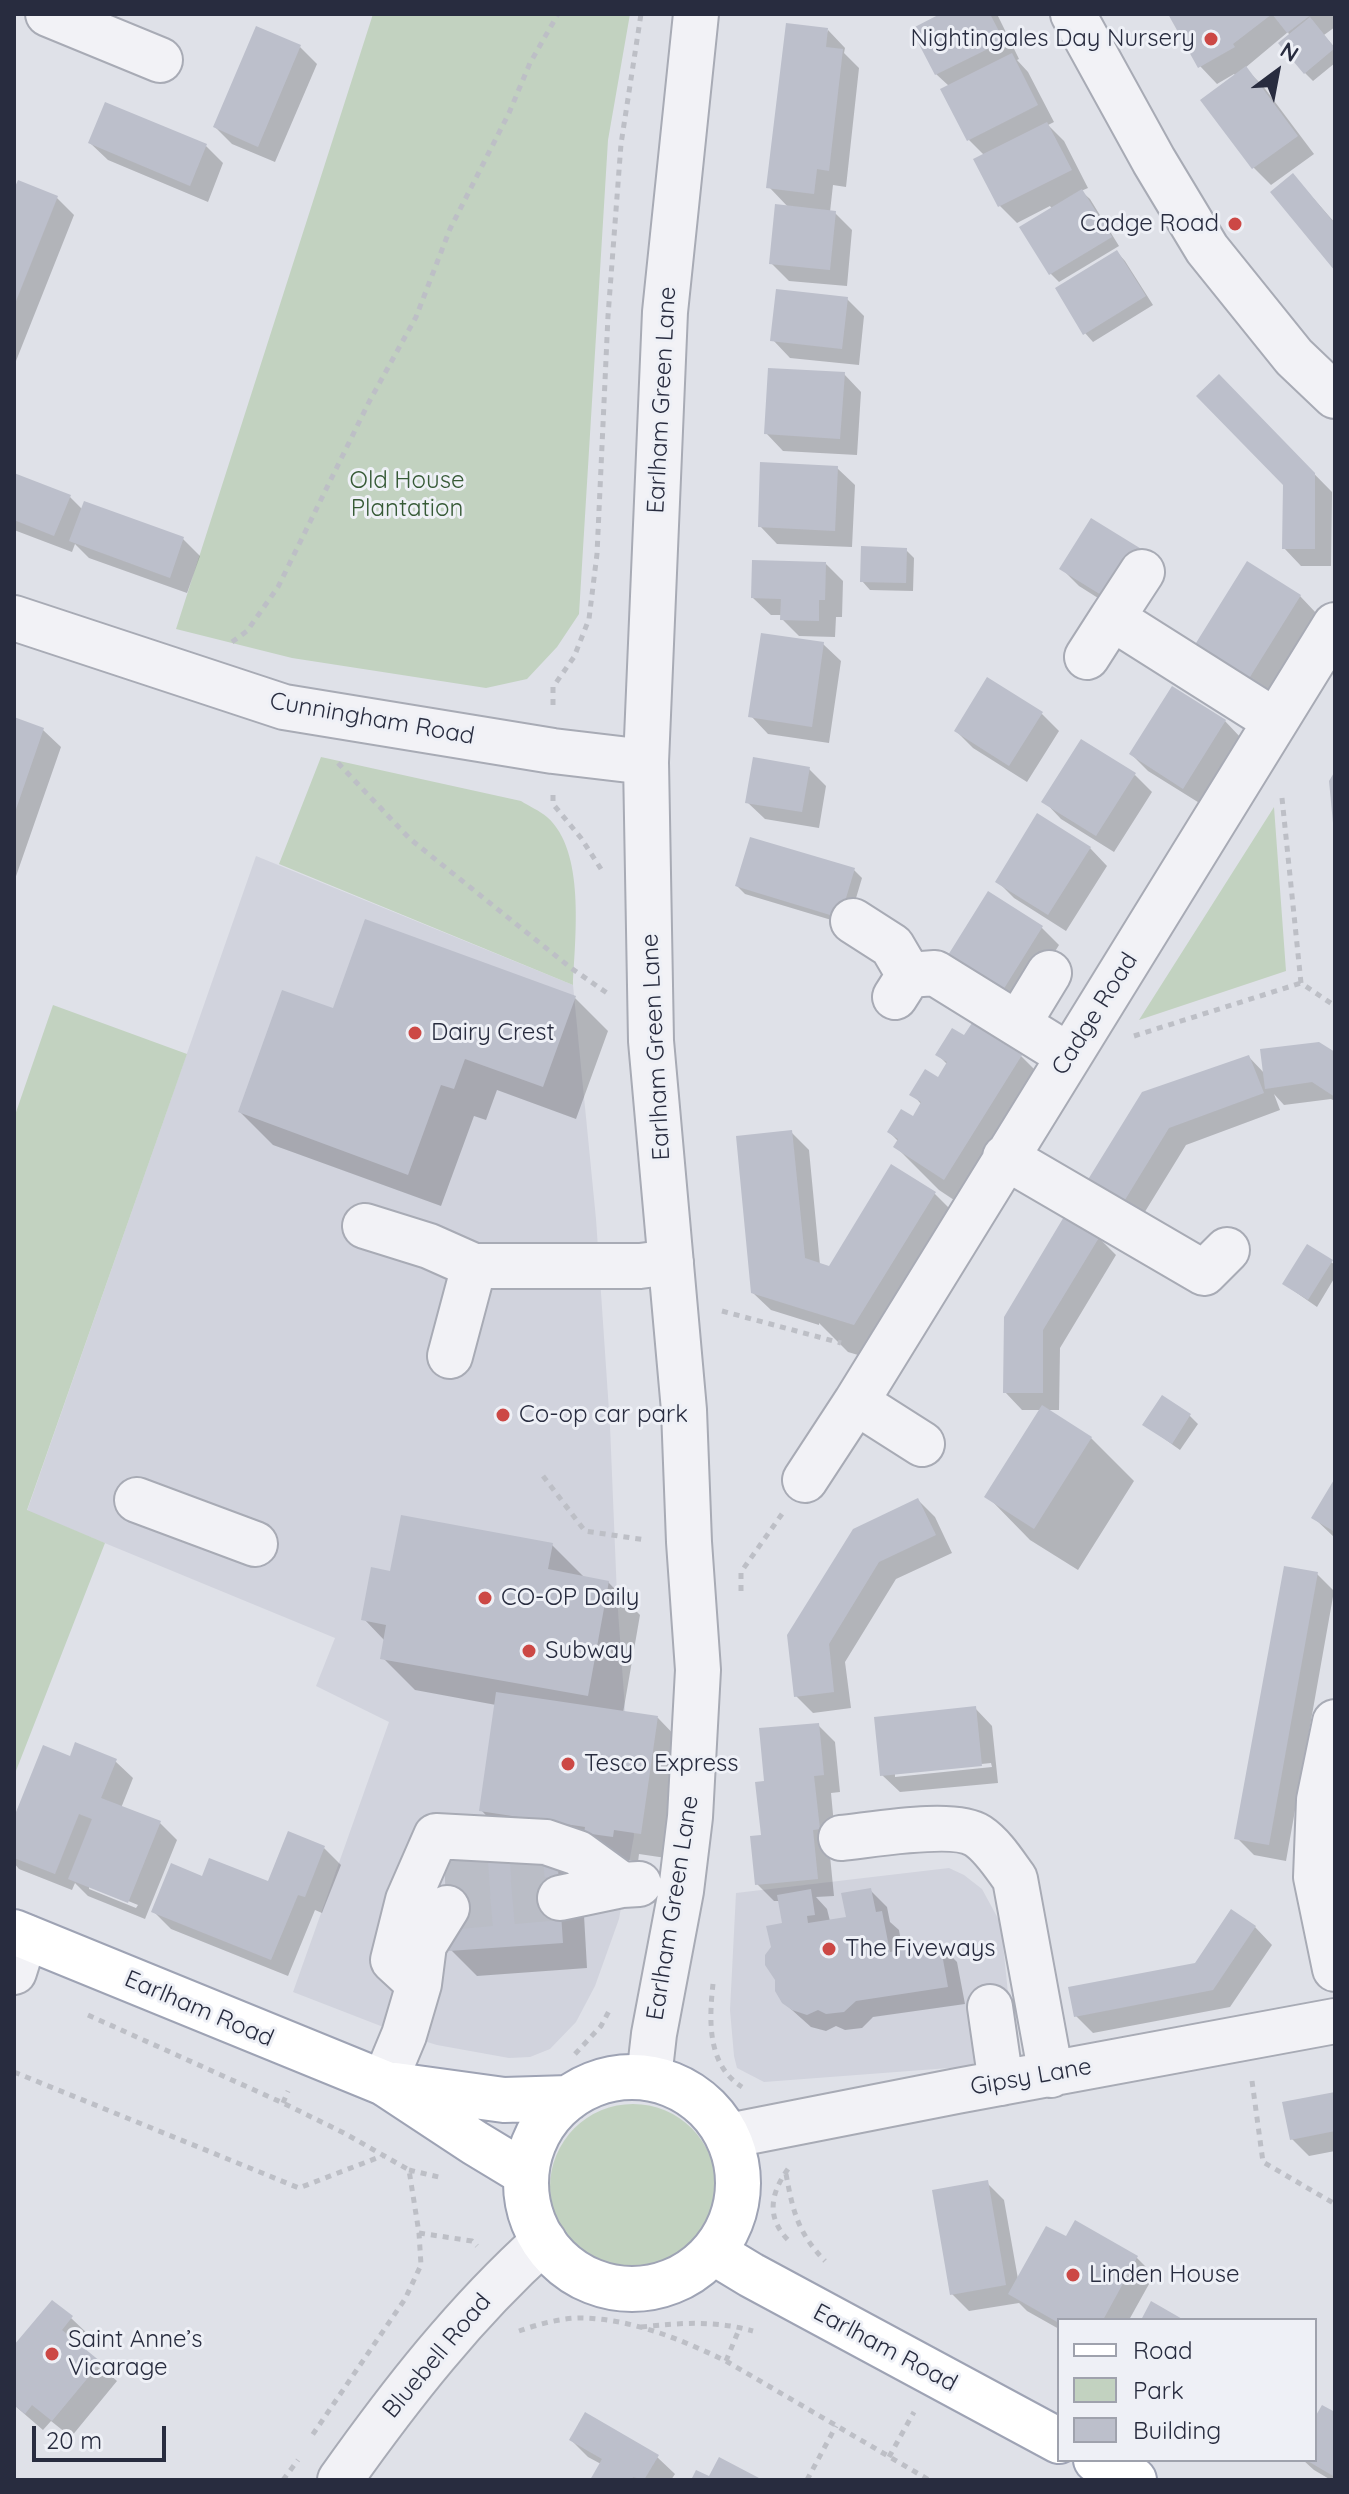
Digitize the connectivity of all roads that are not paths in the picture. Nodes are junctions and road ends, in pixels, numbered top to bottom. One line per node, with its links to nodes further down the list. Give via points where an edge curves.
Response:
1 (48, 14): 4 (street)
2 (696, 14): 13 (street, Earlham Green Lane, via 665,312)
3 (1073, 14): 5 (street, via 1207,249 1294,357)
4 (160, 60)
5 (1335, 396)
6 (1142, 572): 8 (street)
7 (14, 618): 13 (street, Cunningham Road, via 284,707)
8 (1112, 618): 10 (street); 12 (street)
9 (1335, 625): 11 (street, Cadge Road)
10 (1087, 657)
11 (1321, 678): 12 (street, Cadge Road)
12 (1275, 721): 17 (street, Cadge Road)
13 (646, 762): 21 (street, Earlham Green Lane, via 651,1041)
14 (853, 921): 16 (street, via 892,946 902,986 935,973)
15 (1049, 973): 16 (street)
16 (1018, 1024): 17 (street)
17 (1069, 1056): 18 (street, Cadge Road)
18 (1005, 1157): 20 (street, via 1204,1273); 24 (street, Cadge Road)
19 (365, 1226): 22 (street, via 435,1233)
20 (1227, 1250)
21 (671, 1262): 22 (street); 32 (street, Earlham Green Lane, via 698,1670)
22 (474, 1266): 23 (street)
23 (450, 1356)
24 (856, 1402): 25 (street); 26 (street, Cadge Road)
25 (922, 1444)
26 (805, 1480)
27 (137, 1500): 28 (street)
28 (255, 1544)
29 (1335, 1722): 35 (street, via 1319,1800 1316,1877)
30 (841, 1838): 38 (street, via 953,1827 977,1835 1000,1857 1015,1879)
31 (622, 1885): 32 (street); 33 (street); 41 (street, via 578,1853 546,1842 436,1836 408,1900 393,1960 437,1931)
32 (681, 1891): 40 (street, Earlham Green Lane)
33 (560, 1898)
34 (18, 1947): 41 (main road, Earlham Road)
35 (1335, 1969)
36 (990, 2007): 42 (street)
37 (1335, 2021): 38 (street, Gipsy Lane)
38 (1051, 2075): 42 (street, Gipsy Lane)
39 (570, 2077): 40 (main road, via 586,2087 627,2076); 41 (main road, Earlham Road, via 504,2100); 44 (main road)
40 (649, 2078): 43 (main road, via 681,2088 709,2108)
41 (384, 2083): 44 (main road, Earlham Road)
42 (1001, 2083): 43 (street, Gipsy Lane)
43 (728, 2136): 46 (main road, via 739,2176 734,2217)
44 (523, 2172): 45 (main road, via 530,2213)
45 (544, 2241): 46 (main road, via 575,2272 619,2288 666,2284); 49 (street, Bluebell Road, via 427,2362)
46 (713, 2252): 47 (main road, Earlham Road)
47 (1057, 2440)
48 (1100, 2462): 50 (main road)
49 (340, 2480)
50 (1134, 2480)

